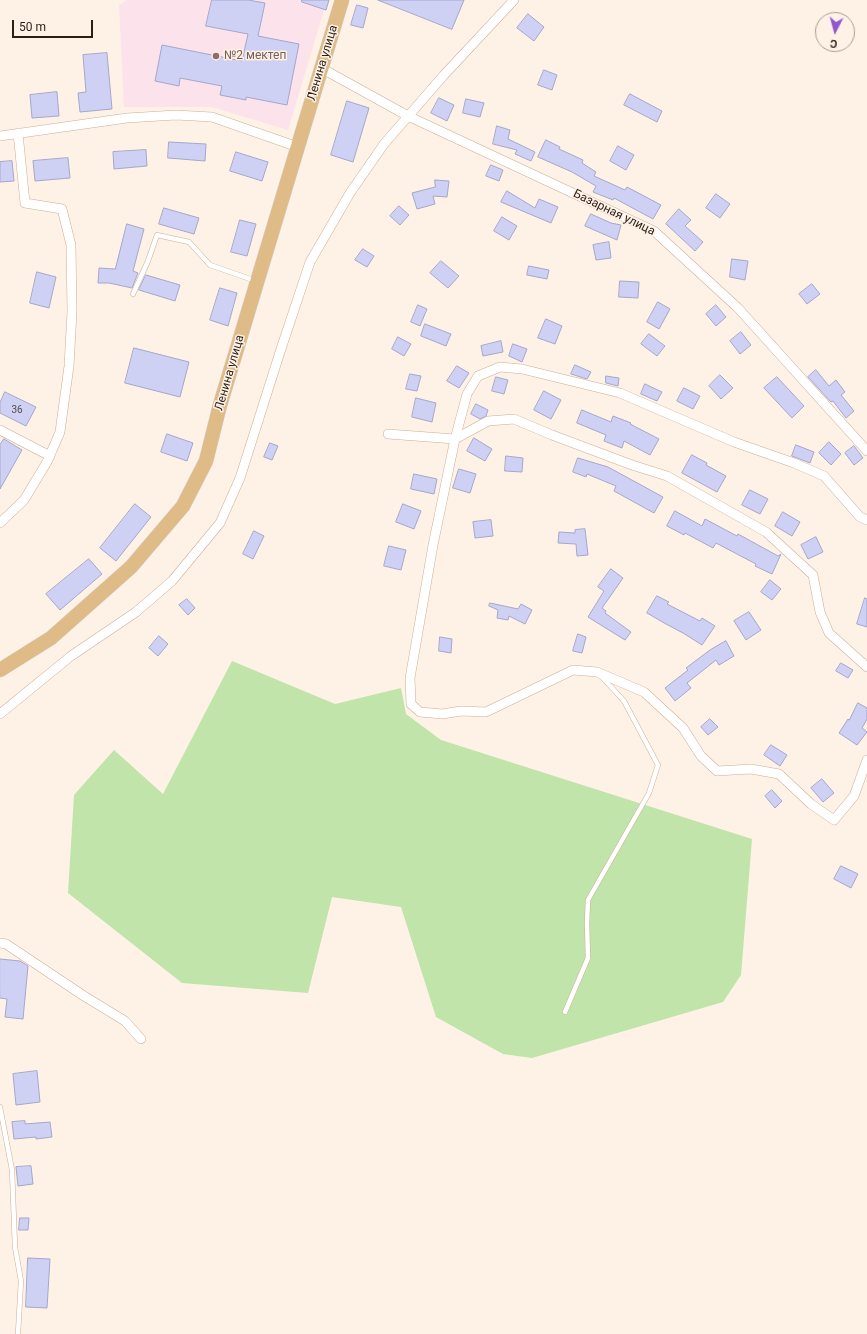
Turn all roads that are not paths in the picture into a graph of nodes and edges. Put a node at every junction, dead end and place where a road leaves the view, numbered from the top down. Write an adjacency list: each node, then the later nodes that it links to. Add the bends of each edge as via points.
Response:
1 (342, 0): 3 (main road, Ленина улица)
2 (514, 0): 4 (street)
3 (322, 68): 4 (street, Базарная улица); 7 (main road, Ленина улица)
4 (408, 116): 13 (street, Базарная улица, via 654,231 738,308); 20 (street, via 384,144 350,193 310,262 240,478 220,523 172,581 136,612 72,656)
5 (18, 133): 6 (street); 7 (street, via 127,118 176,115 212,117); 14 (street, via 25,203 62,209 71,245 72,312 69,366 60,432)
6 (0, 136)
7 (298, 147): 8 (main road, Ленина улица)
8 (257, 282): 9 (lane, via 210,265 189,242 157,235); 18 (main road, Ленина улица, via 206,461 183,506 131,567 51,638)
9 (133, 294)
10 (0, 430): 14 (street)
11 (388, 434): 12 (street)
12 (455, 438): 15 (street, via 467,394 478,376 500,367 522,368 620,393 734,442 824,476 860,517); 17 (street, via 488,421 514,419 624,463 667,476 766,532 813,575 820,612 829,633); 19 (street, via 410,678 411,704 420,712 486,712 573,670)
13 (867, 450)
14 (50, 456): 16 (street, via 24,500)
15 (867, 520)
16 (0, 523)
17 (867, 667)
18 (0, 670)
19 (597, 672): 21 (street, via 644,692 683,728 701,756 717,771 751,769 779,774 811,804 834,820 854,796); 23 (lane, via 624,701 658,765 649,793 588,900 588,958)
20 (0, 714)
21 (867, 760)
22 (0, 943): 24 (street, via 6,944 125,1022)
23 (565, 1012)
24 (141, 1039)
25 (0, 1107): 26 (lane, via 12,1170 15,1247 21,1281)
26 (18, 1334)

